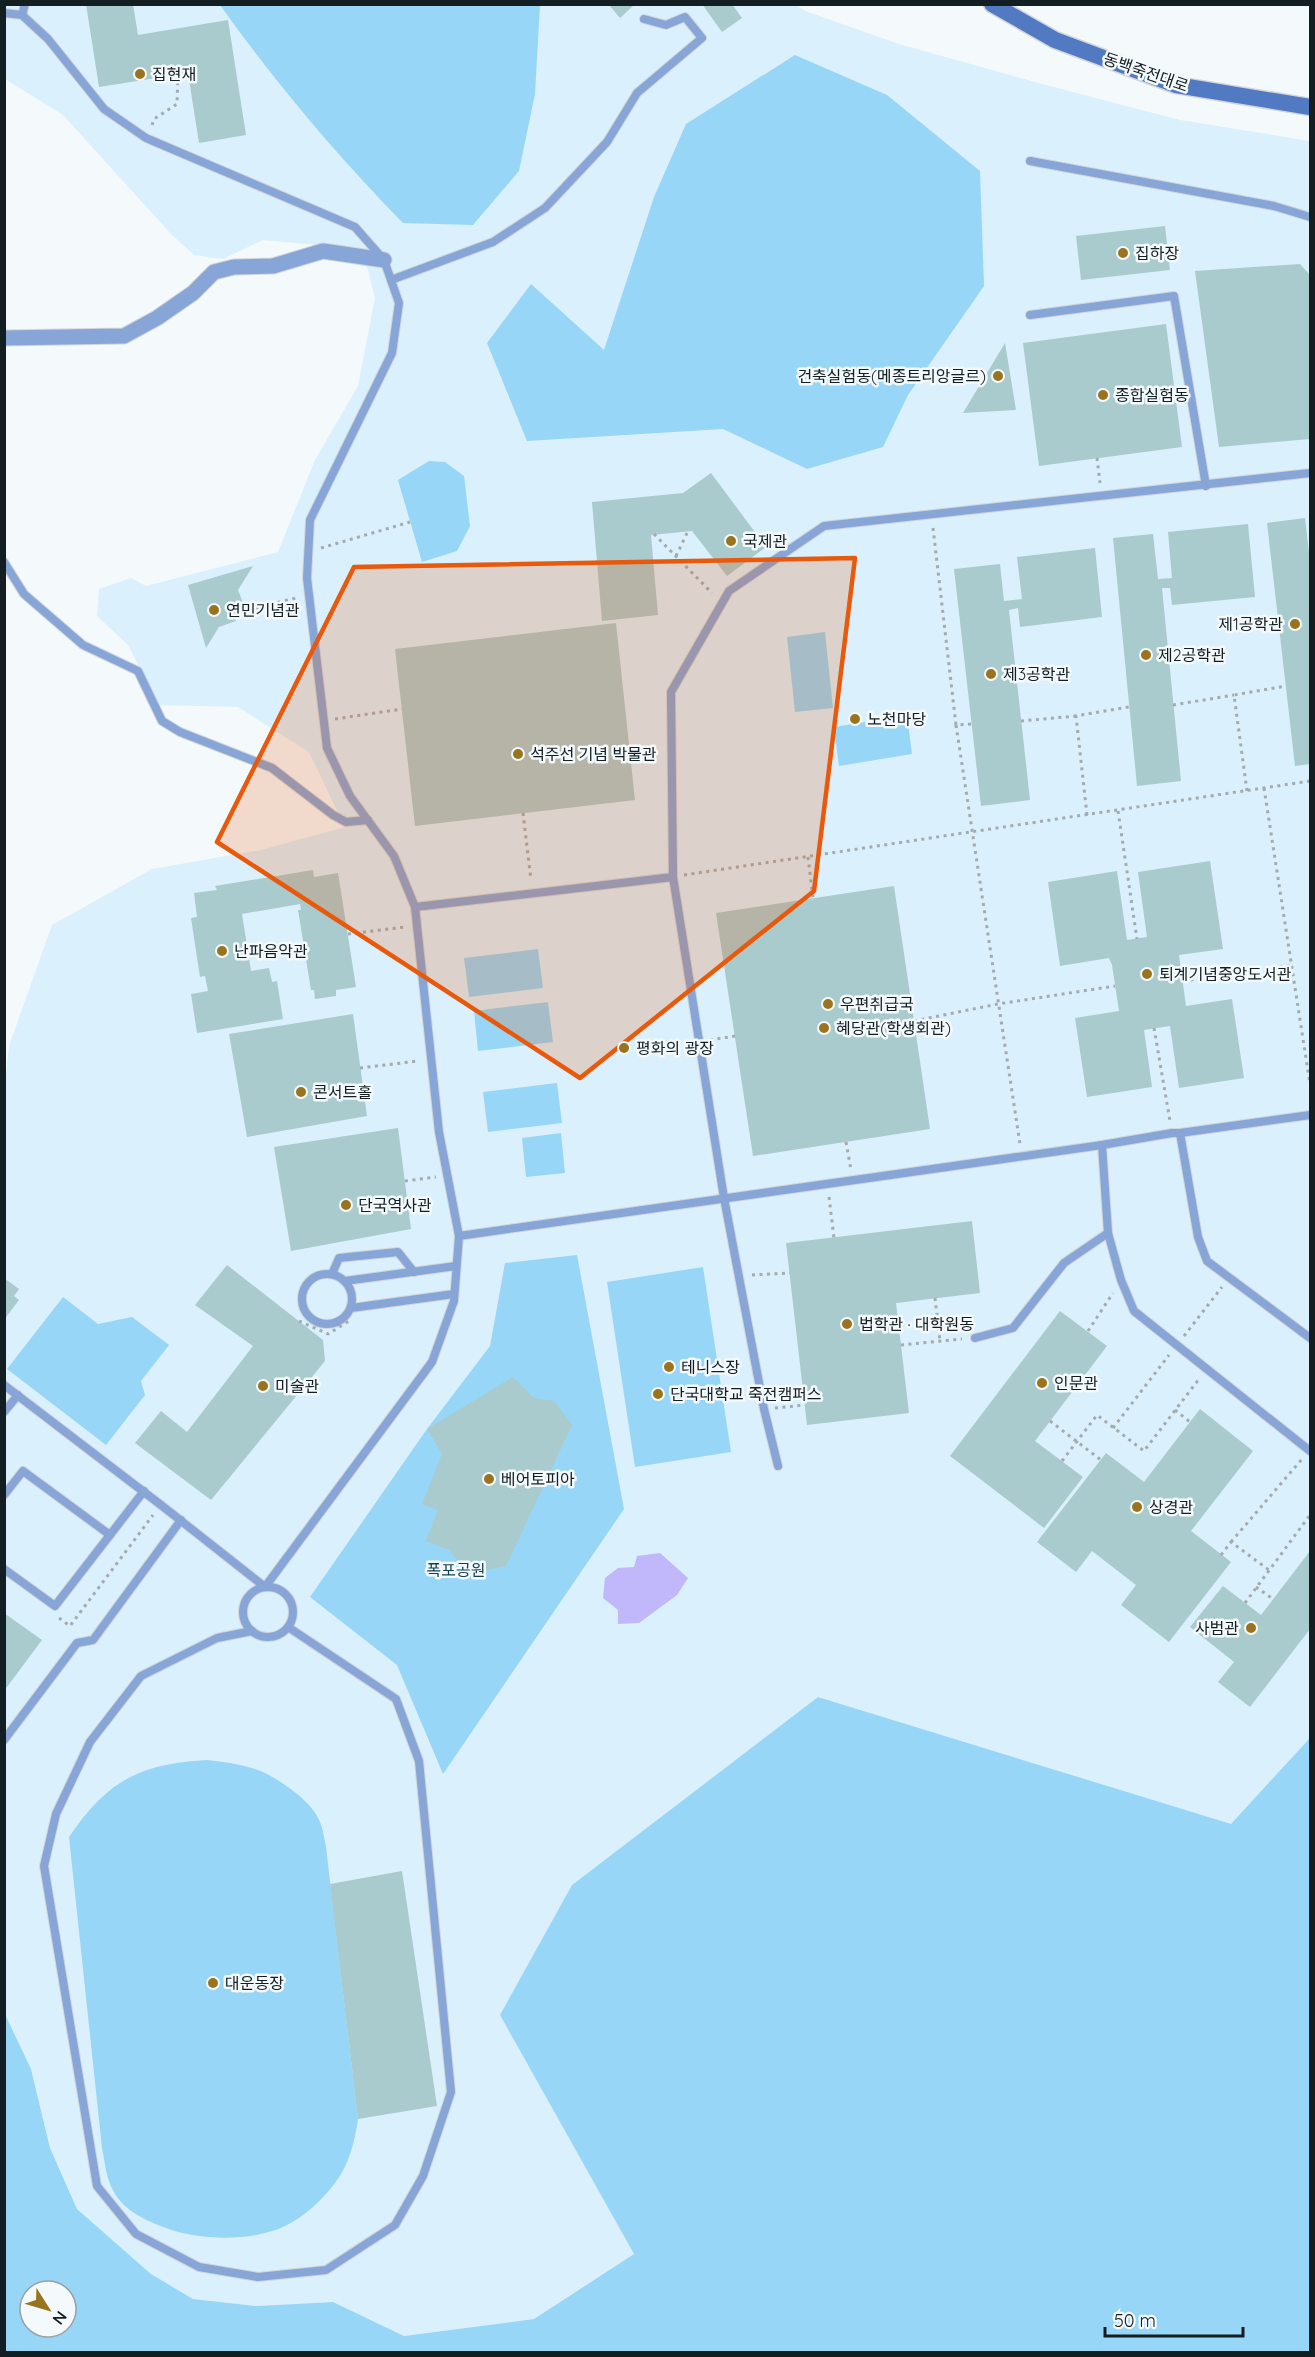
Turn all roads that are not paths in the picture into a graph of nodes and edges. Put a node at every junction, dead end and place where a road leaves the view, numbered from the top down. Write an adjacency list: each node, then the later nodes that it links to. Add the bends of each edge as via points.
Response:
1 (25, 4): 4 (lane)
2 (992, 4): 6 (main road, 동백죽전대로, via 1056,40 1176,85)
3 (4, 13): 4 (lane)
4 (22, 15): 9 (lane, via 48,39 104,109 146,138 355,227)
5 (644, 19): 10 (lane, via 666,25 685,17 702,38 637,93 607,142 545,208 493,242)
6 (1311, 107)
7 (1030, 161): 8 (lane, via 1274,206)
8 (1311, 217)
9 (384, 260): 10 (lane); 12 (street, via 323,251 273,266 234,267 214,272 158,318 124,336)
10 (391, 280): 16 (lane, via 399,303 392,353 310,520 308,552 307,578 327,748 350,796)
11 (1030, 315): 14 (lane, via 1174,296)
12 (4, 338)
13 (1311, 473): 14 (lane)
14 (1206, 486): 17 (lane, via 824,526 729,591 671,692)
15 (4, 562): 16 (lane, via 24,594 83,645 138,671 162,721 180,732 272,768 346,822)
16 (368, 820): 18 (lane, via 394,856)
17 (673, 877): 18 (lane); 22 (lane)
18 (415, 907): 24 (lane, via 439,1132)
19 (1311, 1115): 20 (lane)
20 (1176, 1133): 21 (lane); 32 (lane, via 1198,1237 1207,1261)
21 (1102, 1145): 22 (lane); 23 (lane)
22 (724, 1198): 24 (lane); 37 (lane)
23 (1108, 1233): 31 (lane, via 1064,1263 1013,1328); 36 (lane, via 1134,1311)
24 (459, 1236): 25 (lane)
25 (456, 1266): 26 (lane); 29 (lane)
26 (414, 1272): 27 (lane, via 398,1252 339,1258); 28 (lane)
27 (332, 1274): 28 (lane); 30 (lane, via 310,1281 302,1295 305,1311 324,1324 340,1321)
28 (345, 1281): 30 (lane, via 352,1294)
29 (454, 1294): 30 (lane); 43 (lane, via 432,1362)
30 (351, 1308)
31 (975, 1338)
32 (1311, 1338)
33 (4, 1385): 34 (lane)
34 (18, 1395): 35 (lane); 38 (lane)
35 (4, 1412)
36 (1310, 1450)
37 (778, 1466)
38 (144, 1491): 40 (lane); 41 (lane)
39 (4, 1495): 41 (lane, via 23,1471)
40 (181, 1520): 43 (lane); 46 (lane, via 93,1640 77,1643)
41 (110, 1535): 42 (lane, via 55,1606)
42 (4, 1569)
43 (265, 1587): 44 (lane, via 287,1596 292,1611); 45 (lane, via 250,1594 243,1609 246,1625)
44 (288, 1627): 45 (lane, via 275,1636); 45 (lane, via 396,1700 419,1761 451,2092 423,2176 395,2225 326,2270 258,2277 199,2267 136,2234 97,2186 44,1866 56,1814 90,1742 141,1676 218,1638)
45 (252, 1631)
46 (4, 1740)

